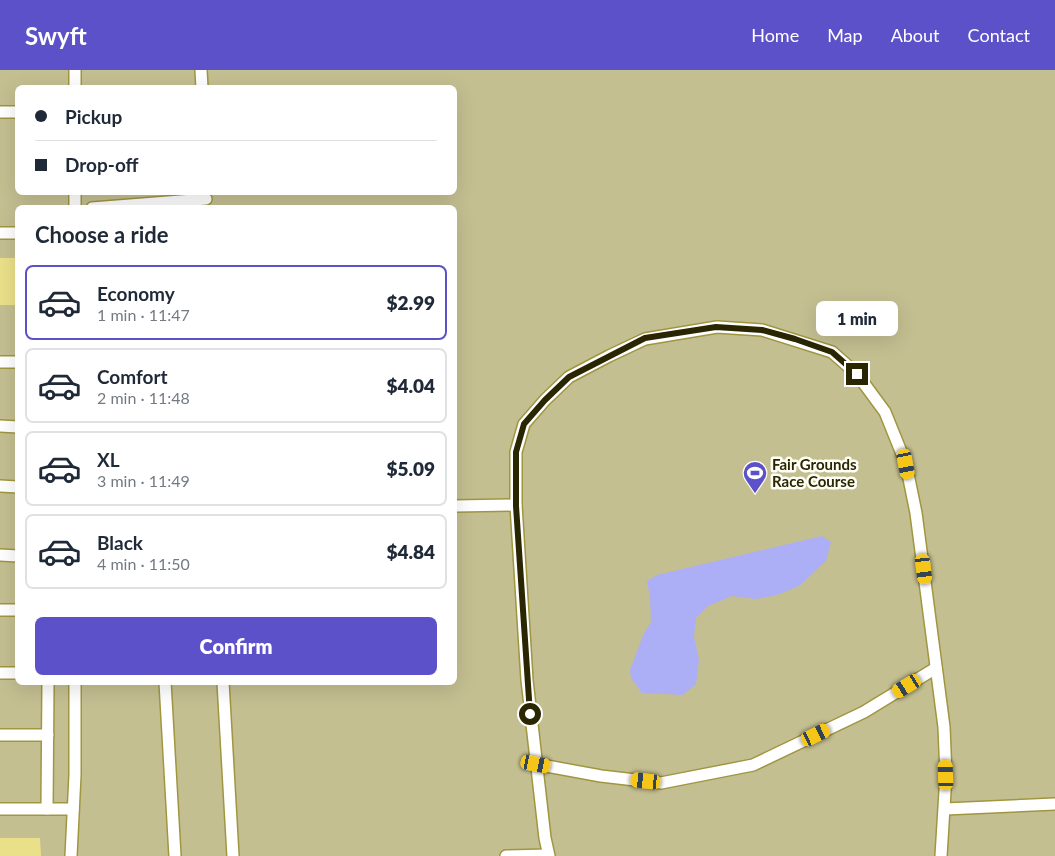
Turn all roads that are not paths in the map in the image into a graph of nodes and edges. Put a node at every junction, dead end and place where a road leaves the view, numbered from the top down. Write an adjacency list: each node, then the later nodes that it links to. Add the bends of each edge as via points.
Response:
1 (75, 70): 3 (lane)
2 (201, 70): 4 (lane)
3 (75, 85)
4 (202, 85)
5 (0, 112): 6 (lane)
6 (15, 112)
7 (206, 200): 8 (lane)
8 (135, 205)
9 (0, 233): 10 (lane)
10 (15, 233)
11 (0, 362): 12 (lane)
12 (15, 362)
13 (0, 426): 14 (lane)
14 (15, 427)
15 (0, 486): 16 (lane)
16 (15, 487)
17 (457, 506): 18 (lane)
18 (516, 506): 23 (lane, via 516,452 524,424 569,377 645,338 716,327 762,330 832,352 857,374 885,412 906,464 916,514); 32 (lane)
19 (0, 555): 20 (lane)
20 (15, 556)
21 (0, 610): 22 (lane)
22 (15, 610)
23 (936, 668): 32 (lane, via 864,712 753,765 662,783); 37 (lane, via 944,727)
24 (0, 673): 25 (lane)
25 (15, 673)
26 (48, 685): 30 (lane)
27 (75, 685): 36 (lane)
28 (165, 685): 40 (lane)
29 (223, 685): 41 (lane)
30 (48, 735): 31 (lane); 35 (lane)
31 (0, 736)
32 (536, 764): 38 (lane)
33 (1055, 804): 37 (lane)
34 (0, 809): 35 (lane)
35 (48, 809): 36 (lane)
36 (73, 809): 39 (lane)
37 (945, 809): 43 (lane)
38 (549, 855): 42 (lane)
39 (72, 856)
40 (175, 856)
41 (233, 856)
42 (506, 856)
43 (942, 856)

